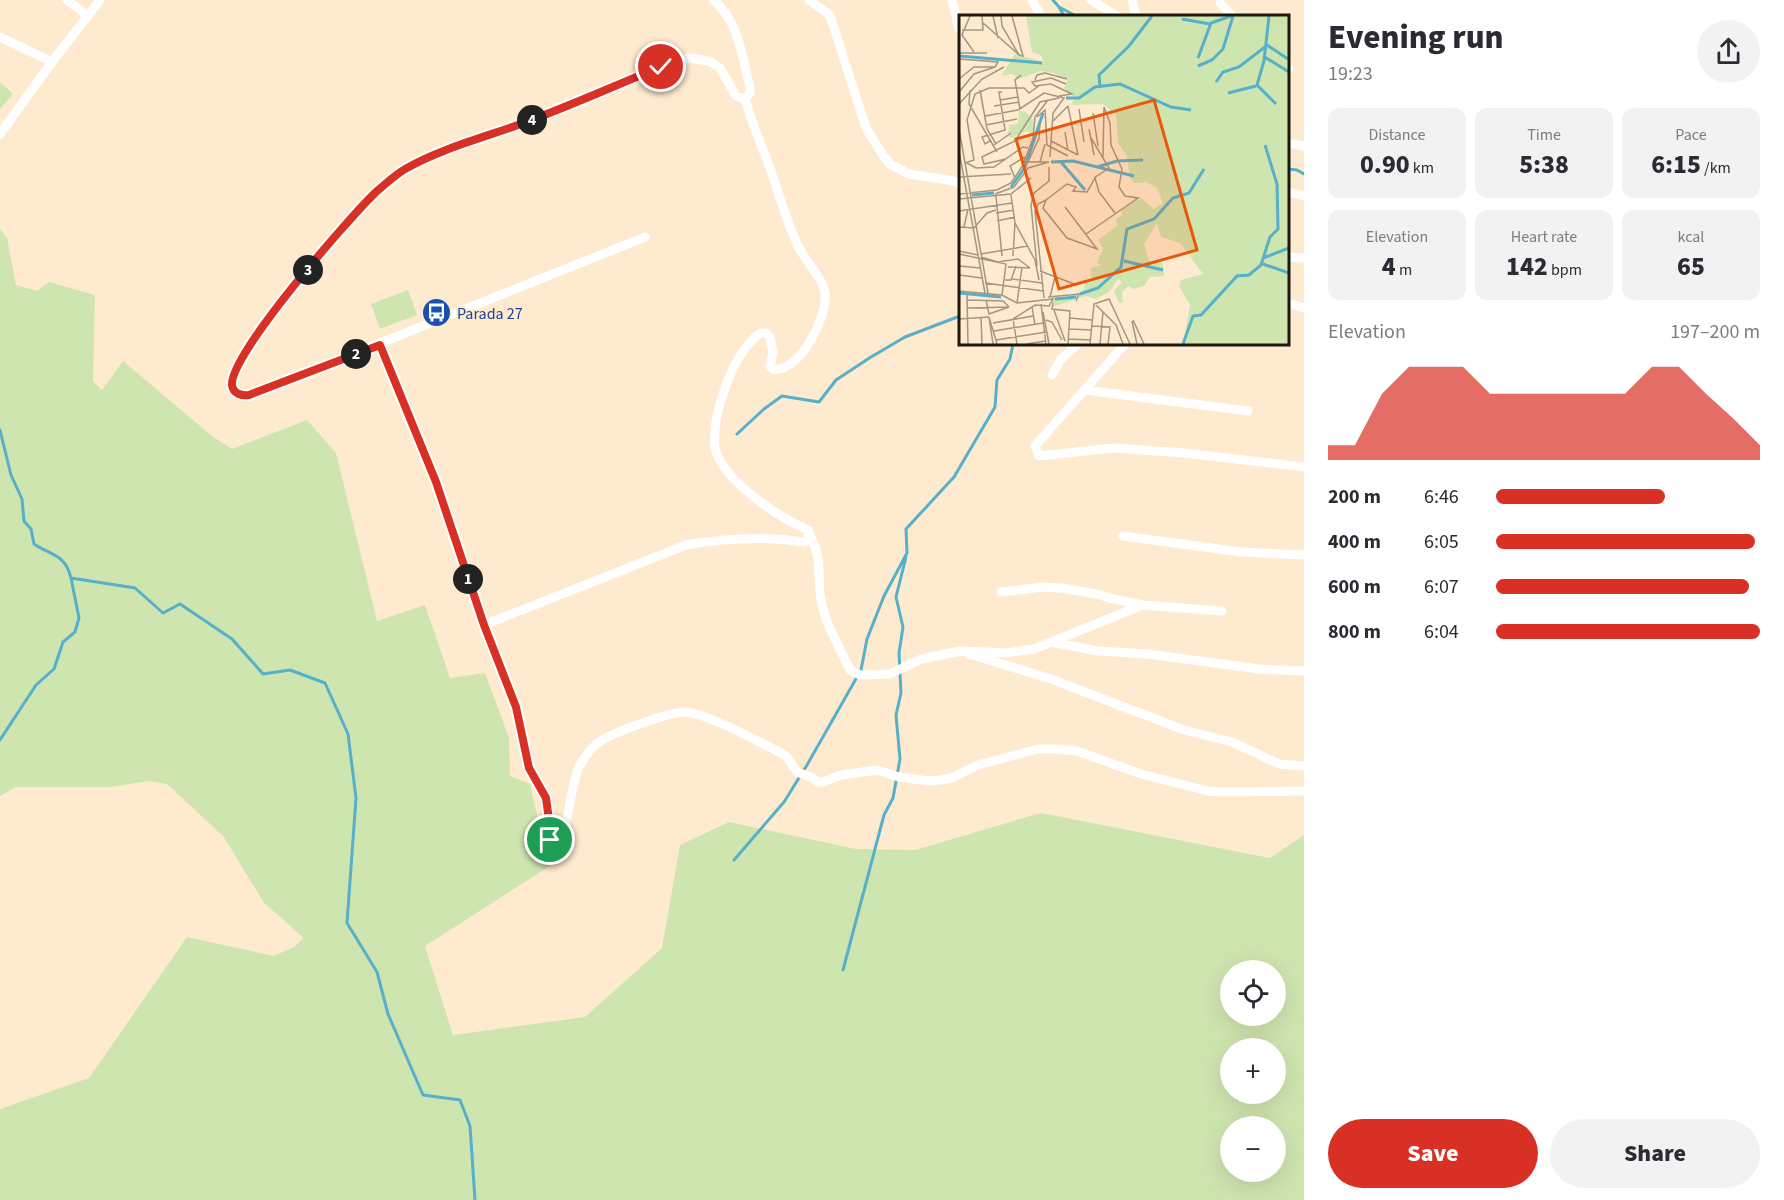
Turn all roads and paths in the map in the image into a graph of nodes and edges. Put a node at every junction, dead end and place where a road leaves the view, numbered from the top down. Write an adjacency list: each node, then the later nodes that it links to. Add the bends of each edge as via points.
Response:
1 (67, 0): 14 (street)
2 (100, 0): 14 (street)
3 (713, 0): 18 (street, via 725,12 736,35 750,88)
4 (809, 0): 22 (street, via 830,15 866,128 884,157 909,174)
5 (952, 0): 15 (street)
6 (1032, 0): 11 (street)
7 (1091, 0): 10 (street)
8 (1131, 0): 12 (street)
9 (1219, 2): 13 (street)
10 (1104, 13)
11 (1040, 15)
12 (1136, 15)
13 (1231, 15)
14 (88, 16): 17 (street)
15 (959, 29)
16 (0, 37): 17 (street)
17 (52, 62): 19 (street)
18 (745, 99): 30 (street, via 736,96 720,68 699,58 689,58 408,167 356,213 276,306 252,341 232,385 238,394 249,395); 37 (street, via 782,209 801,252 824,289 825,305 812,340 785,368 770,366 773,353 766,333 753,338 727,382 714,430 715,447 738,482 774,512 809,531)
19 (0, 134)
20 (1289, 142): 21 (street)
21 (1304, 146)
22 (959, 184)
23 (1289, 192): 24 (street)
24 (1304, 196)
25 (645, 237): 30 (street)
26 (1289, 257): 27 (street)
27 (1304, 258)
28 (1289, 304): 29 (street)
29 (1304, 308)
30 (380, 345): 43 (street, via 436,482)
31 (1077, 345): 33 (street, via 1061,359)
32 (1124, 345): 34 (street)
33 (1052, 375)
34 (1085, 390): 35 (street); 36 (street, via 1035,446 1039,456 1113,448)
35 (1248, 411)
36 (1304, 467)
37 (810, 536): 43 (street, via 804,542 717,539 686,545); 45 (street, via 820,570 820,600 850,670 860,675 890,674 921,659)
38 (1123, 536): 39 (street, via 1241,552)
39 (1304, 555)
40 (1001, 592): 41 (street, via 1062,588)
41 (1143, 605): 42 (street); 44 (street)
42 (1222, 611)
43 (484, 625): 48 (street, via 516,707 529,768 546,798 553,847 562,839 580,766 594,746 615,734 684,712 779,752 796,772 818,782 877,770 907,778 941,780 978,765 1038,749 1057,749 1077,751 1141,774 1208,791)
44 (1049, 641): 45 (street, via 1034,649 1006,653); 46 (street, via 1098,651)
45 (961, 651): 47 (street, via 1052,679 1184,730 1232,742 1279,764)
46 (1304, 671)
47 (1304, 766)
48 (1304, 790)

